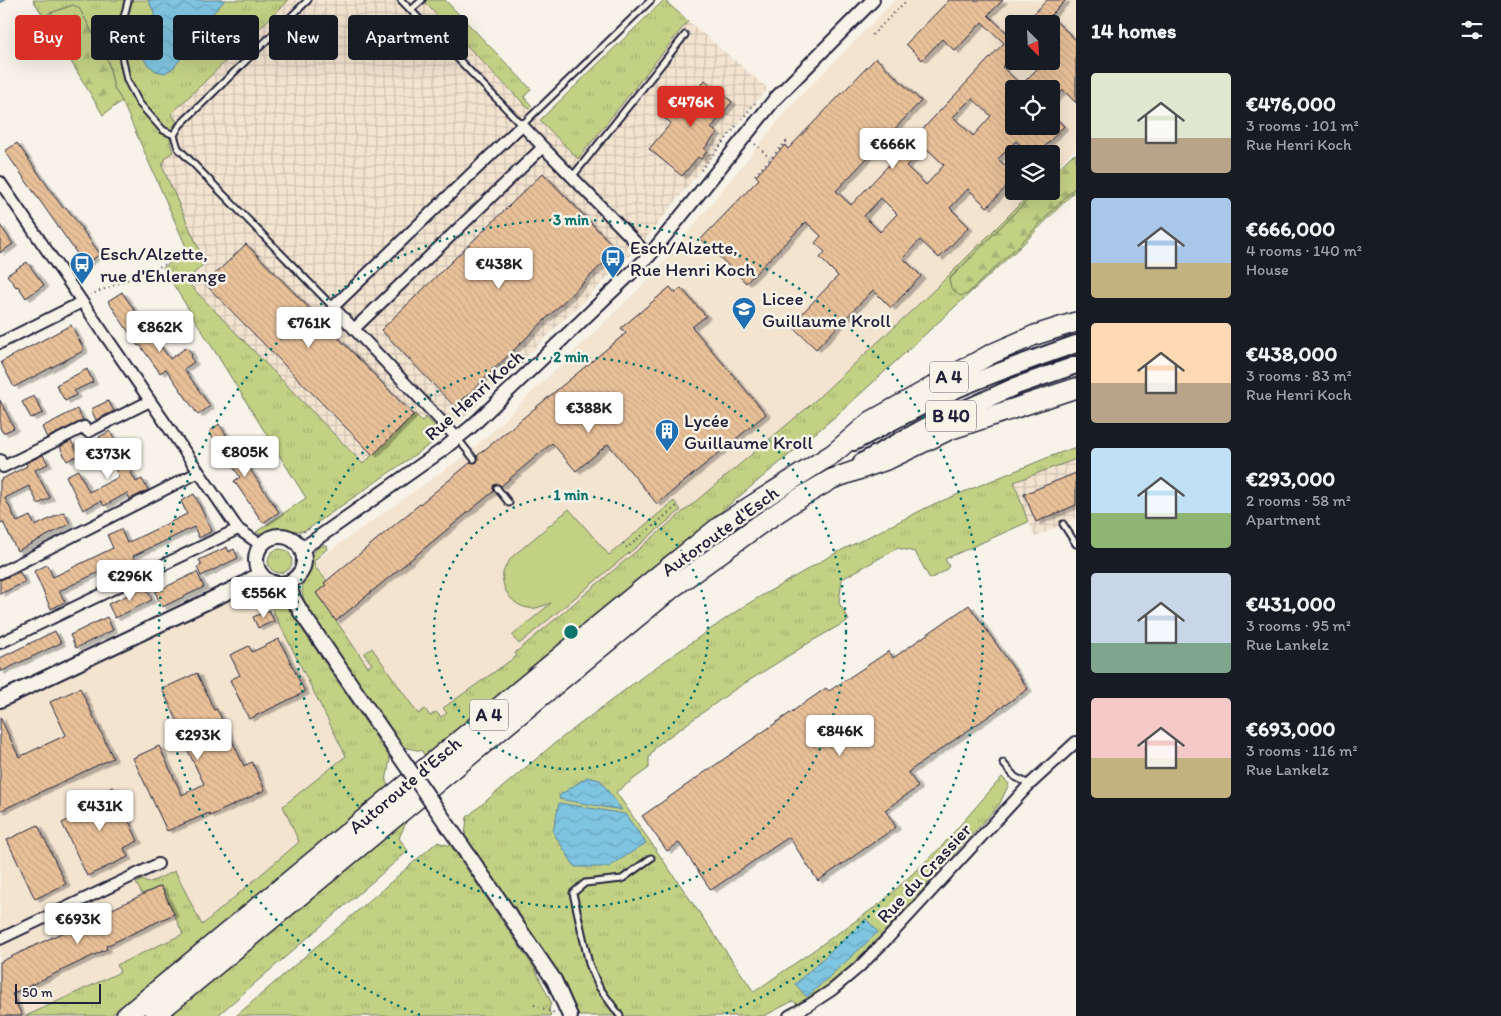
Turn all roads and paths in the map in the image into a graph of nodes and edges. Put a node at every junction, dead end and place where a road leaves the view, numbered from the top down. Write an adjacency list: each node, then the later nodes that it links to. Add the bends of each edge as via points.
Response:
1 (308, 0): 13 (lane, via 180,125)
2 (401, 0): 8 (lane)
3 (422, 0): 8 (lane)
4 (651, 0): 12 (lane)
5 (873, 0): 22 (street, Rue Henri Koch, via 764,112)
6 (907, 0): 10 (path)
7 (128, 1): 13 (lane, via 122,29 122,56 127,80 139,103 163,130)
8 (411, 10): 12 (lane)
9 (685, 35): 20 (lane)
10 (872, 35)
11 (755, 103): 18 (path)
12 (522, 125): 16 (street); 25 (street)
13 (174, 135): 25 (lane, via 178,148)
14 (784, 141): 17 (path)
15 (755, 144): 17 (path)
16 (543, 147): 20 (street); 28 (street)
17 (770, 158): 19 (path)
18 (701, 170)
19 (755, 175)
20 (572, 177): 22 (street)
21 (0, 182): 24 (street)
22 (649, 256): 34 (street, Rue Henri Koch)
23 (178, 259): 24 (path, via 92,294)
24 (82, 302): 29 (street); 33 (street)
25 (336, 310): 27 (lane); 28 (street)
26 (1076, 322): 35 (highway, A 4, via 1035,335 954,374 871,421)
27 (327, 326)
28 (354, 329): 34 (street)
29 (0, 344)
30 (1076, 344): 35 (highway, B 40, via 958,389)
31 (1076, 365): 39 (highway, B 40, via 1016,386 927,426)
32 (1076, 388): 39 (highway, A 4, via 949,430 889,459)
33 (150, 401): 37 (street, via 88,432 84,427 3,467); 38 (street)
34 (458, 439): 36 (lane); 50 (street, Rue Henri Koch)
35 (834, 453): 64 (highway, Autoroute d'Esch / A 4, via 724,523 659,574)
36 (474, 459)
37 (0, 460)
38 (199, 472): 45 (street); 51 (street)
39 (832, 479): 65 (highway, Autoroute d'Esch / A 4, via 759,525 675,586)
40 (497, 488): 41 (lane)
41 (509, 503)
42 (678, 505): 47 (path, via 627,548)
43 (1063, 524): 48 (lane)
44 (311, 527): 46 (path)
45 (238, 528): 49 (street); 54 (street)
46 (290, 538): 49 (main road, via 274,537); 50 (main road)
47 (623, 543)
48 (1076, 544)
49 (261, 545): 52 (main road, via 256,560)
50 (302, 549): 53 (main road, via 304,565 301,573)
51 (0, 573)
52 (260, 574): 53 (main road, via 273,583); 55 (main road)
53 (288, 583): 66 (main road, bridge, via 300,612 554,980)
54 (0, 643)
55 (0, 700)
56 (1076, 742): 58 (street, Rue du Crassier)
57 (1003, 763): 58 (lane, via 1015,778)
58 (1029, 785): 68 (street, Rue du Crassier, via 858,968 832,990)
59 (651, 858): 67 (lane, via 622,879 585,883 573,893 589,964 599,987)
60 (158, 864): 61 (street)
61 (0, 939)
62 (534, 1005): 63 (path)
63 (556, 1013)
64 (126, 1016)
65 (154, 1016)
66 (570, 1016)
67 (620, 1016)
68 (790, 1016)

